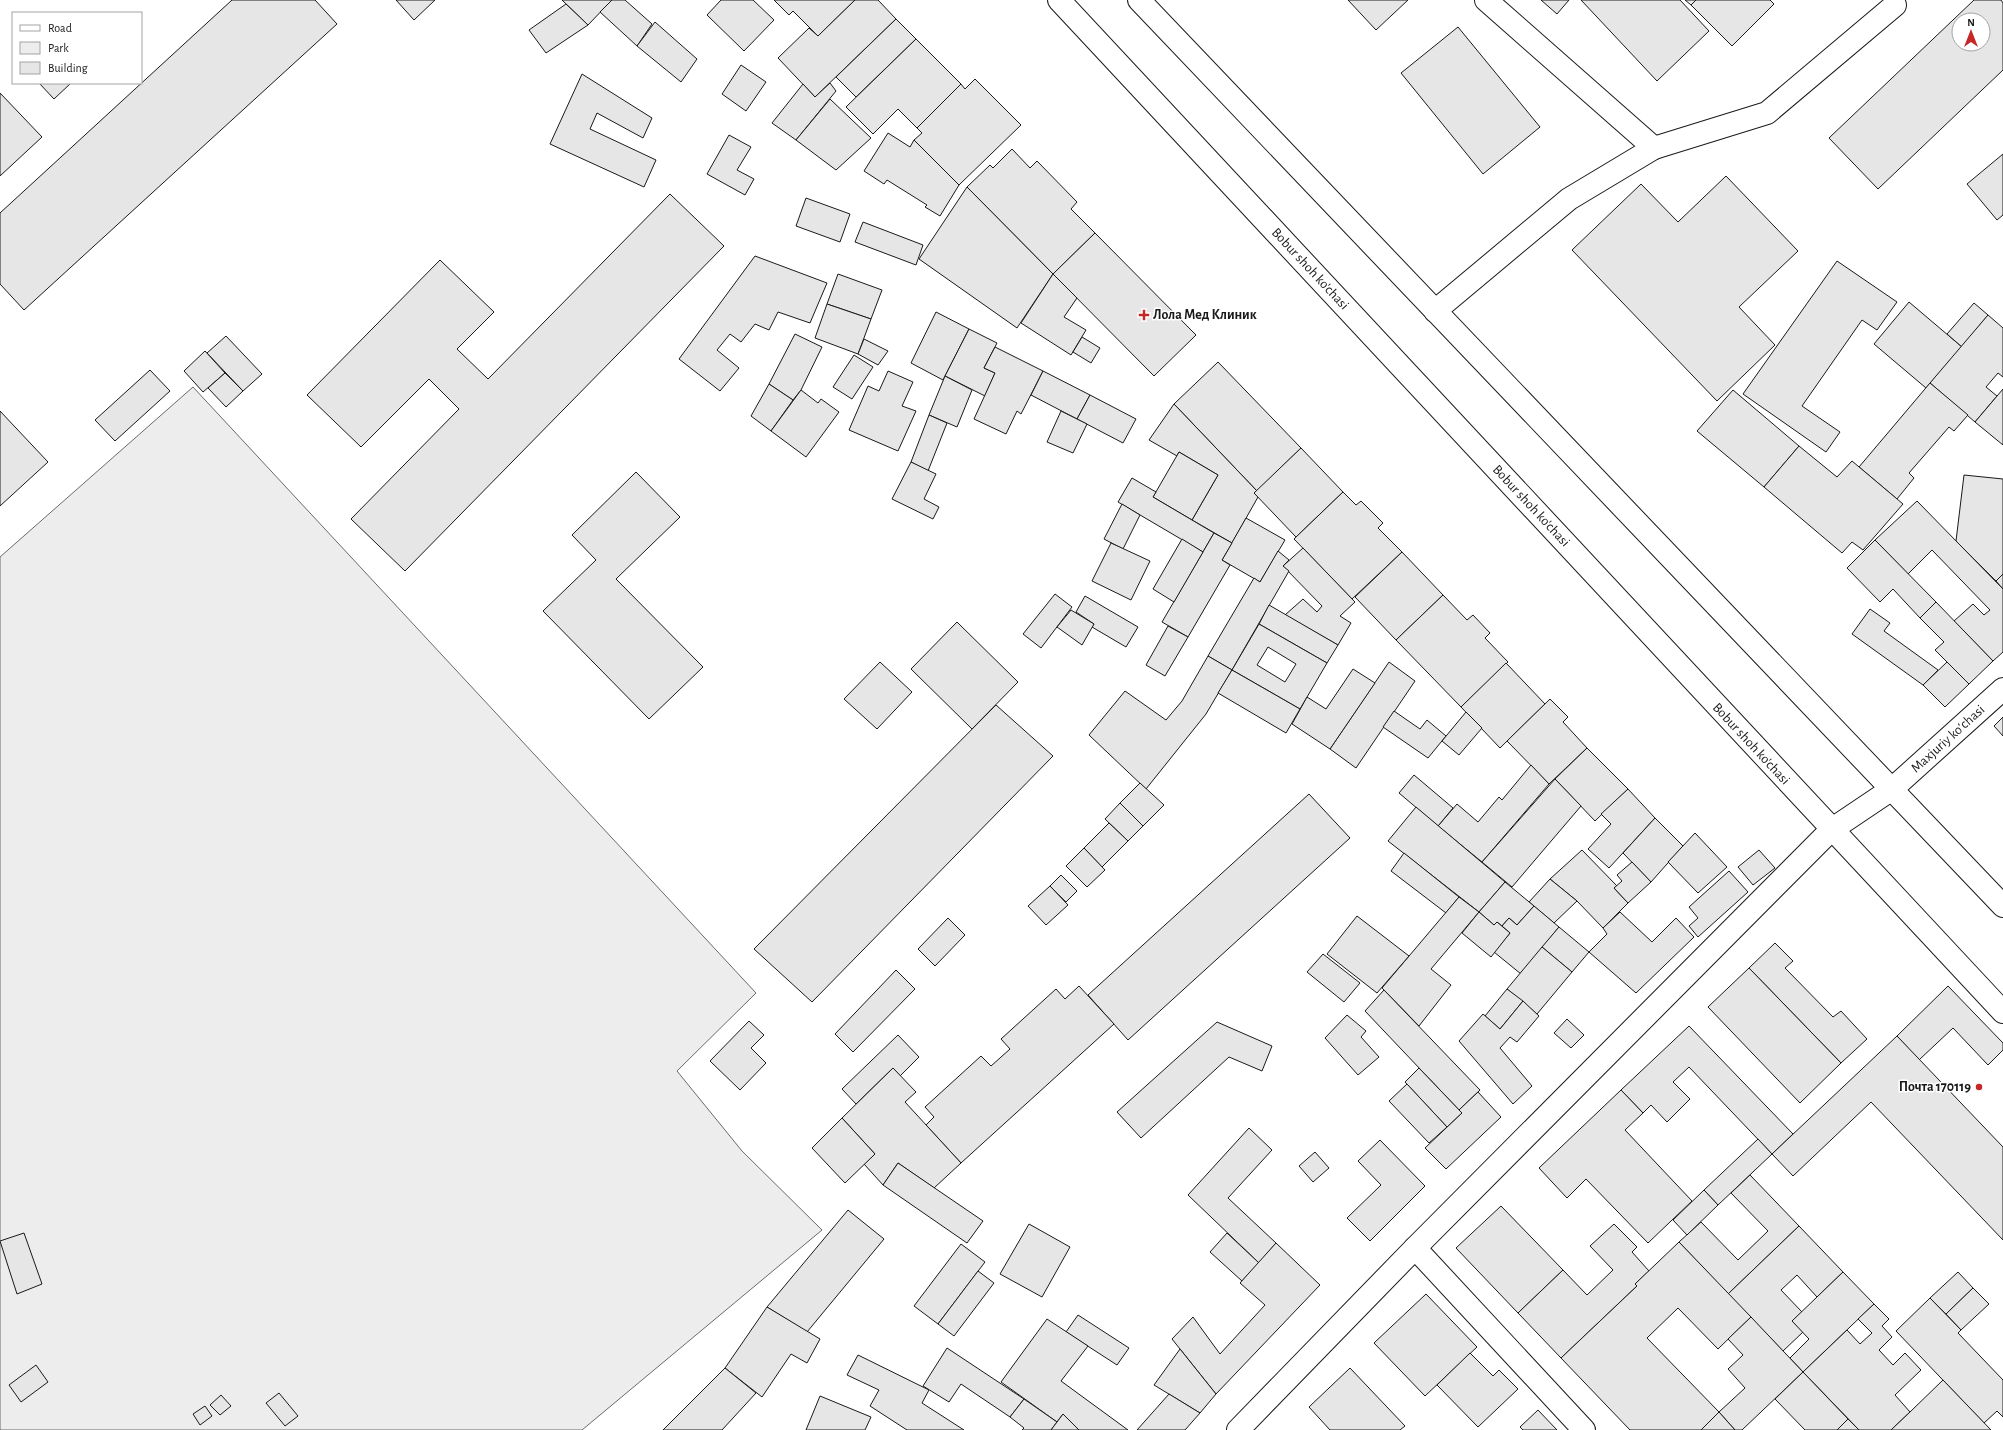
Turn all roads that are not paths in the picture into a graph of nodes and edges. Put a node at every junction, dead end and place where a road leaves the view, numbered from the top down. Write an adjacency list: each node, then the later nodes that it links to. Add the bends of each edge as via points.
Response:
1 (1059, 0): 9 (main road, Bobur shoh ko'chasi)
2 (1139, 0): 6 (main road)
3 (1486, 0): 5 (main road)
4 (1896, 2): 5 (main road, via 1766,113)
5 (1654, 148): 6 (main road, via 1568,199)
6 (1435, 310): 8 (main road)
7 (2003, 689): 8 (main road, Maxjuriy koʻchasi)
8 (1892, 789): 9 (main road, Maxjuriy koʻchasi); 10 (main road)
9 (1831, 830): 11 (main road, Bobur shoh ko'chasi); 12 (main road, Maxjuriy koʻchasi)
10 (2003, 906)
11 (2003, 1012)
12 (1415, 1248): 13 (main road, Maxjuriy koʻchasi); 14 (main road)
13 (1238, 1430)
14 (1584, 1430)

